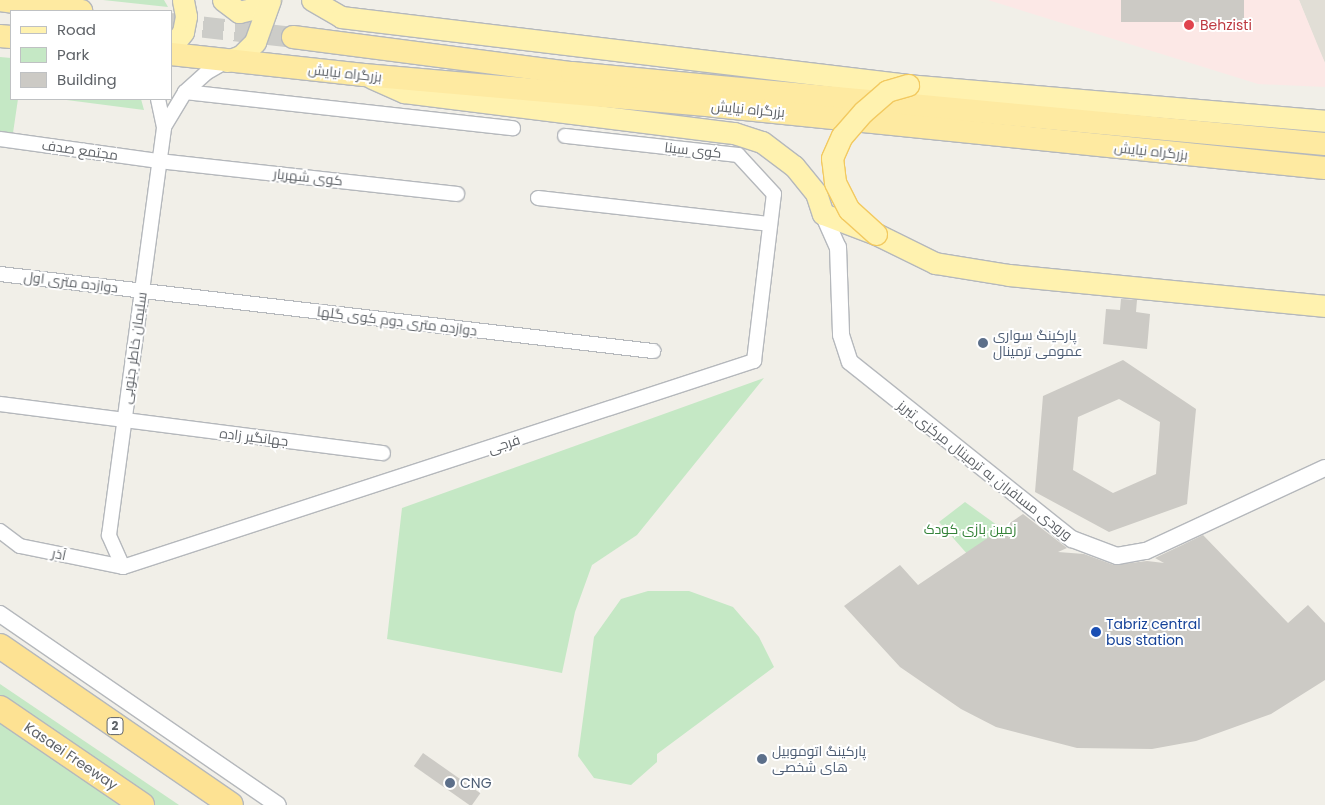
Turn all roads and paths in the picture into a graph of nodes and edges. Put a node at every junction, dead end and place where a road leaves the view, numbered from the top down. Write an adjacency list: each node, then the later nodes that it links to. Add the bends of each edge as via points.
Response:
1 (0, 0): 7 (highway)
2 (183, 0): 9 (main road, via 186,16 183,32)
3 (223, 0): 4 (main road, via 239,12 252,9)
4 (263, 0)
5 (270, 0): 11 (main road, via 255,42 241,56)
6 (312, 0): 13 (main road, via 342,17)
7 (74, 10)
8 (292, 37): 21 (highway, بزرگراه نیایش, via 582,74)
9 (172, 46)
10 (172, 54): 11 (highway, بزرگراه نیایش)
11 (227, 61): 12 (highway, بزرگراه نیایش); 14 (street, سلیمان خاطر جنوبی, via 206,73)
12 (364, 75): 23 (highway, بزرگراه نیایش, via 725,107); 26 (main road, via 404,92 734,133 762,142 794,166 816,193)
13 (908, 85): 16 (main road); 28 (main road, bridge, via 887,91 863,112 842,136 832,158 835,182 849,210)
14 (185, 92): 17 (street, سلیمان خاطر جنوبی); 18 (street)
15 (158, 100): 17 (street, سلیمان خاطر جنوبی)
16 (1325, 121)
17 (164, 127): 22 (street, سلیمان خاطر جنوبی)
18 (513, 128)
19 (565, 136): 27 (street, کوی سینا, via 738,155 774,194)
20 (0, 139): 22 (street, مجتمع صدف)
21 (1325, 144)
22 (159, 161): 24 (street, کوی شهریار); 30 (street, سلیمان خاطر جنوبی)
23 (1325, 168)
24 (457, 194)
25 (538, 198): 27 (street)
26 (823, 214): 28 (main road); 36 (street, ورودی مسافران به ترمینال مرکزی تبریز, via 838,247 841,335 850,362 1072,539 1118,556 1146,551)
27 (769, 224): 38 (street, فرجی, via 754,361)
28 (876, 234): 31 (main road, via 935,264 1009,275)
29 (0, 274): 30 (street, دوازده متری اول)
30 (142, 291): 32 (street, دوازده متری دوم کوی گلها); 34 (street, سلیمان خاطر جنوبی)
31 (1325, 306)
32 (653, 351)
33 (0, 404): 34 (street, جهانگیر زاده)
34 (125, 420): 35 (street, جهانگیر زاده); 38 (street, سلیمان خاطر جنوبی, via 110,535)
35 (383, 453)
36 (1325, 468)
37 (0, 531): 38 (street, آذر, via 20,546)
38 (123, 567)
39 (0, 614): 44 (street)
40 (0, 646): 43 (highway, 2)
41 (0, 708): 42 (highway, Kasaei Freeway)
42 (142, 805)
43 (231, 805)
44 (278, 805)

